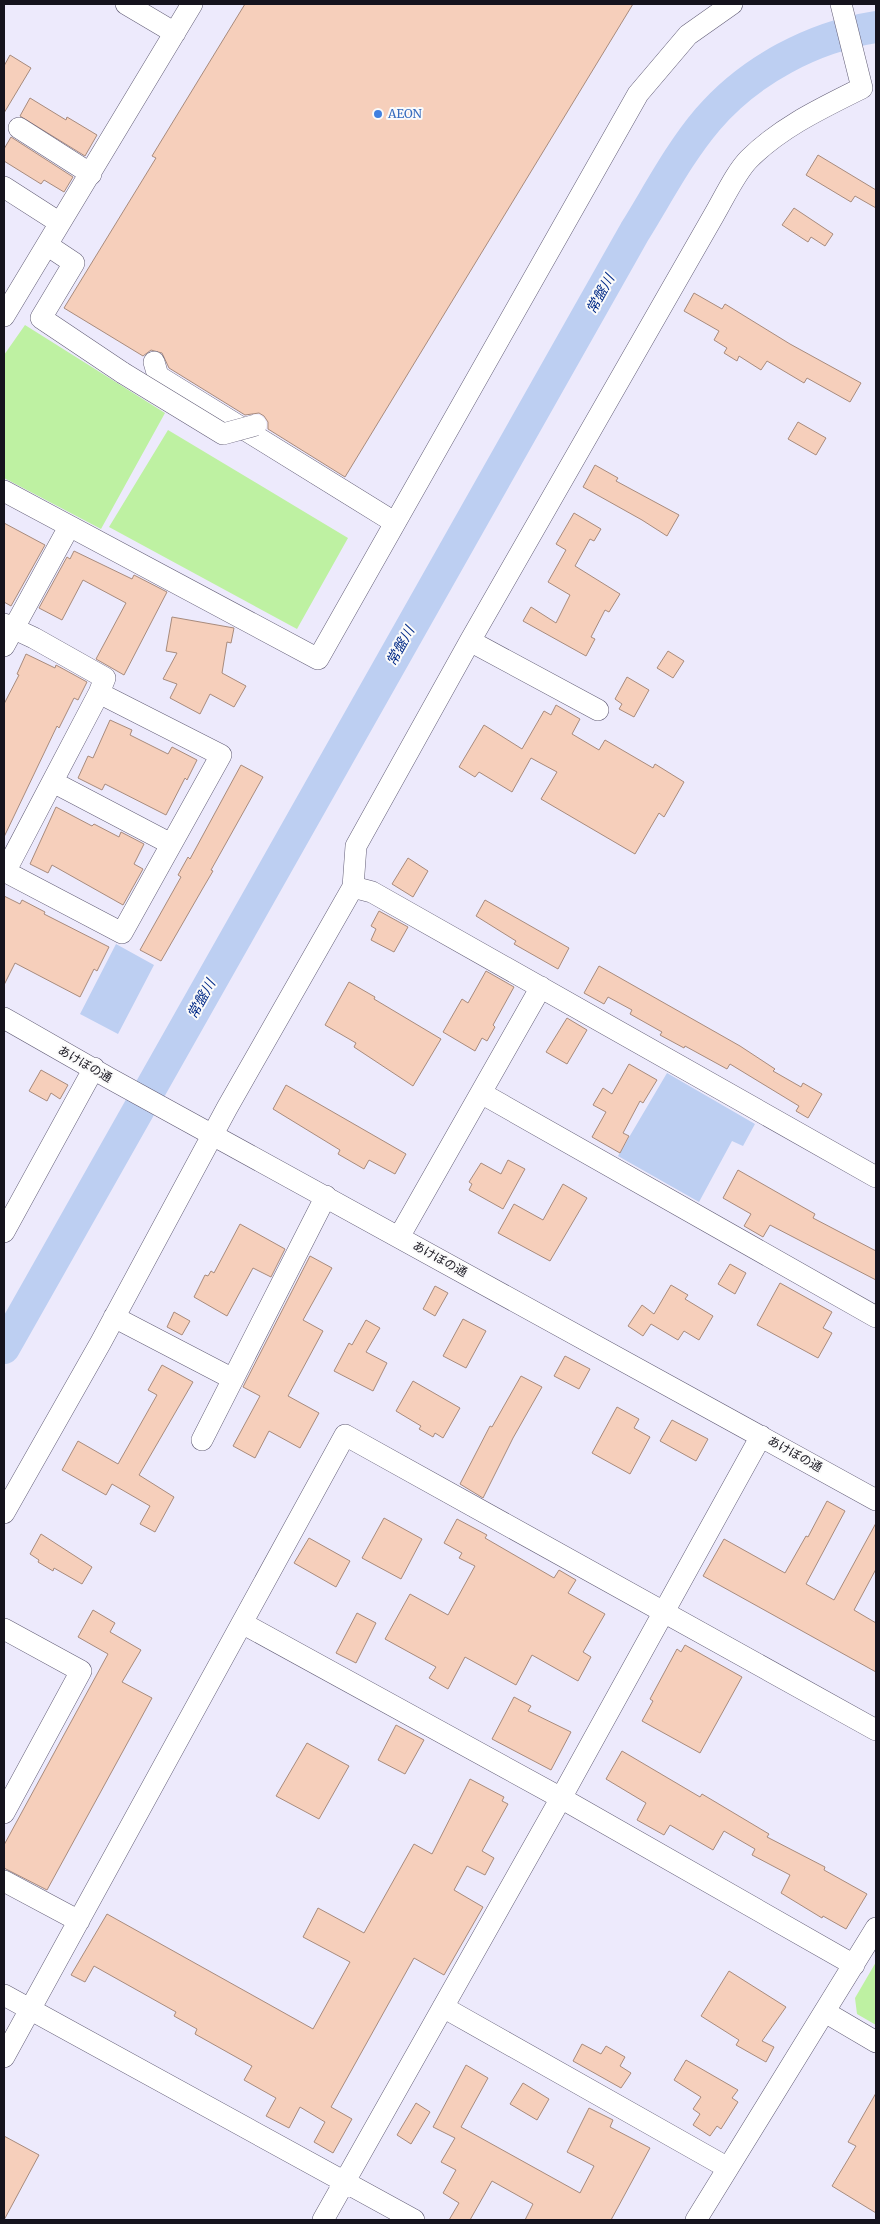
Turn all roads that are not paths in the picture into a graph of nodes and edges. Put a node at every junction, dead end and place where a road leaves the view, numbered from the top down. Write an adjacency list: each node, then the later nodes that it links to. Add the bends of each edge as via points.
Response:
1 (126, 4): 5 (street)
2 (192, 4): 5 (street)
3 (732, 4): 16 (street, via 688,35 638,94)
4 (840, 4): 6 (street)
5 (175, 33): 8 (street)
6 (866, 81): 19 (street, via 781,132 748,160)
7 (18, 128): 8 (street)
8 (90, 174): 10 (street)
9 (4, 187): 10 (street)
10 (60, 223): 11 (street)
11 (47, 245): 12 (street); 14 (street, bridge, via 74,263 41,318 122,373 223,434)
12 (4, 316)
13 (154, 362): 16 (street, via 158,376)
14 (256, 425)
15 (4, 491): 17 (street)
16 (394, 522): 17 (street, via 318,659)
17 (69, 527): 18 (street)
18 (7, 633): 20 (street, via 34,638 105,678)
19 (470, 641): 21 (street); 25 (street, via 356,846)
20 (99, 693): 22 (street); 23 (street, via 221,756)
21 (598, 710)
22 (53, 782): 23 (street); 24 (street)
23 (171, 844): 24 (street, via 122,933)
24 (5, 871)
25 (353, 887): 26 (street, via 372,892); 30 (street)
26 (541, 987): 29 (street); 31 (street)
27 (4, 1018): 28 (street, あけぼの通)
28 (102, 1073): 30 (street, あけぼの通); 33 (street)
29 (480, 1093): 34 (street); 36 (street)
30 (213, 1134): 32 (street, あけぼの通); 35 (street)
31 (876, 1177)
32 (326, 1196): 34 (street, あけぼの通); 37 (street)
33 (4, 1232)
34 (399, 1237): 38 (street, あけぼの通)
35 (114, 1317): 37 (street); 41 (street)
36 (876, 1317)
37 (233, 1379): 39 (street)
38 (761, 1436): 40 (street, あけぼの通); 42 (street)
39 (202, 1440)
40 (876, 1500)
41 (4, 1513)
42 (664, 1613): 43 (street, via 345,1435); 45 (street); 46 (street)
43 (242, 1623): 46 (street); 49 (street)
44 (4, 1629): 47 (street, via 81,1671)
45 (876, 1730)
46 (561, 1798): 51 (street); 53 (street)
47 (4, 1813)
48 (4, 1881): 49 (street)
49 (79, 1922): 54 (street)
50 (876, 1928): 51 (street)
51 (854, 1965): 55 (street)
52 (4, 1994): 54 (street)
53 (443, 2007): 58 (street); 59 (street)
54 (30, 2009): 57 (street); 59 (street)
55 (825, 2012): 56 (street); 58 (street)
56 (876, 2042)
57 (4, 2057)
58 (728, 2168): 62 (street)
59 (344, 2181): 60 (street); 61 (street)
60 (323, 2220)
61 (414, 2220)
62 (696, 2220)

